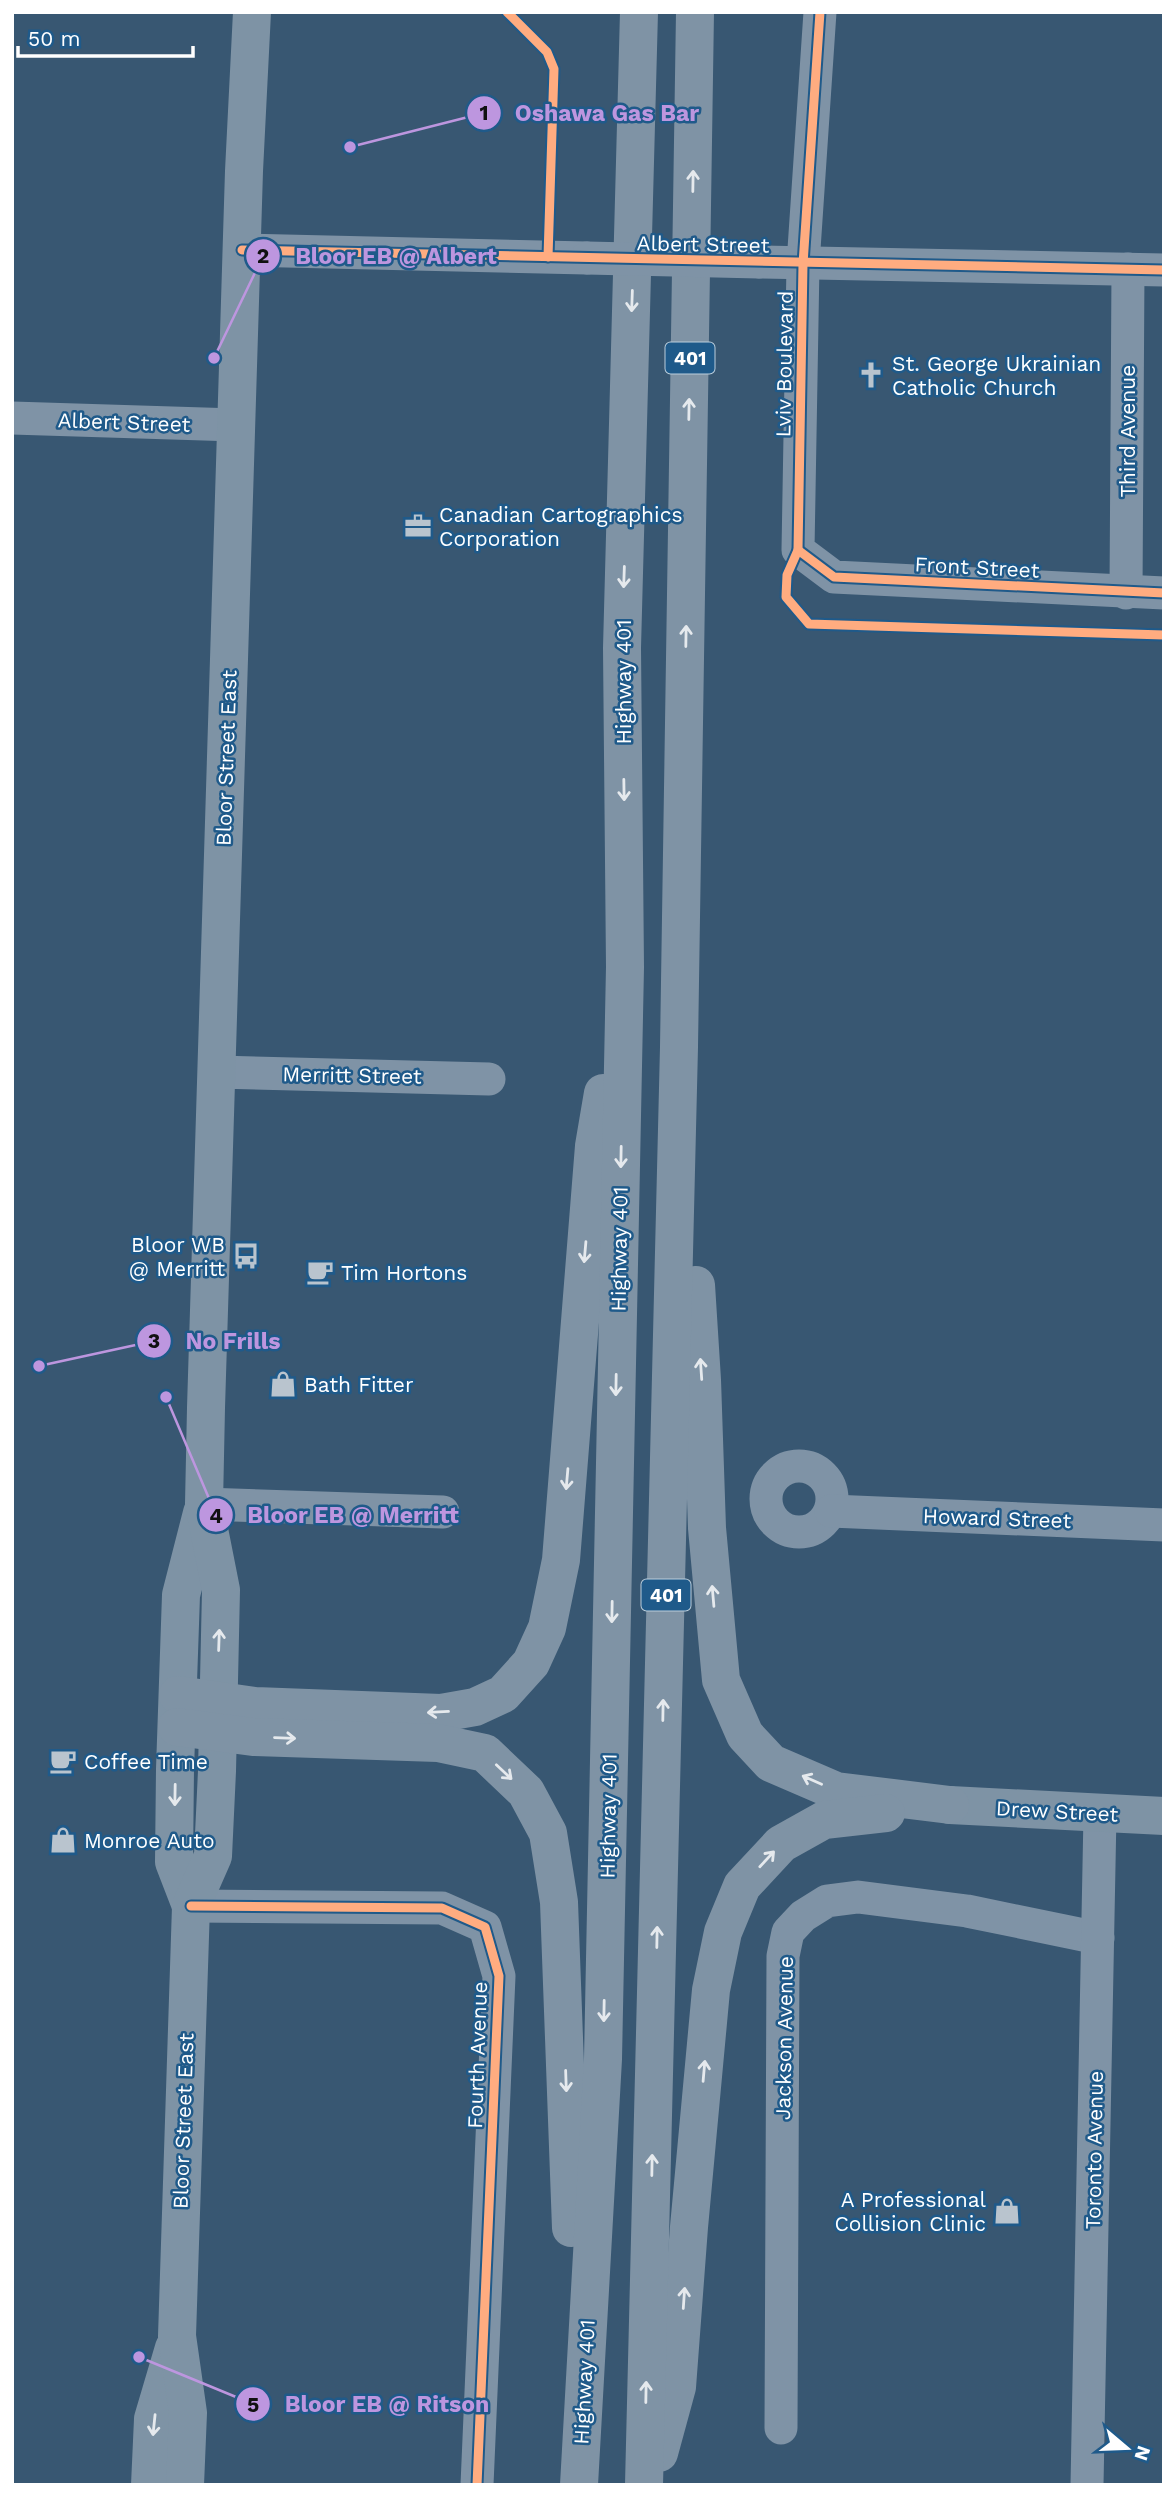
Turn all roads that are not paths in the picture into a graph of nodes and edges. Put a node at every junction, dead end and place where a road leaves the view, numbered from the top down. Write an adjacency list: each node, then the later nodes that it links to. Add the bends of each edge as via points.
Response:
1 (252, 12): 5 (main road, Bloor Street East)
2 (639, 12): 14 (highway, Highway 401 / 401, one-way to 14, via 622,648)
3 (695, 12): 15 (highway, 401, one-way to 3)
4 (820, 12): 6 (street, Lviv Boulevard)
5 (242, 250): 6 (street, Albert Street, bridge); 10 (main road, Bloor Street East)
6 (803, 264): 7 (street, Albert Street); 11 (street, Lviv Boulevard)
7 (1128, 269): 8 (street, Albert Street); 12 (street, Third Avenue)
8 (1164, 270)
9 (12, 418): 10 (street, Albert Street)
10 (236, 425): 16 (main road, Bloor Street East)
11 (798, 550): 12 (street, Front Street, via 834,577)
12 (1126, 593): 13 (street, Front Street)
13 (1164, 593)
14 (625, 967): 23 (highway, one-way to 23, via 594,1146 561,1560 547,1628 531,1664 503,1694 475,1707 441,1713 255,1706); 31 (highway, Highway 401 / 401, one-way to 31, via 603,2059)
15 (679, 1047): 24 (highway, one-way to 15, via 836,1791 771,1763 745,1735 721,1680 707,1528 702,1380); 35 (highway, 401, one-way to 15)
16 (216, 1072): 17 (street, Merritt Street); 18 (main road, Bloor Street East)
17 (489, 1079)
18 (204, 1504): 20 (street); 22 (main road, Bloor Street East, via 181,1595); 23 (main road, Bloor Street East, one-way to 18, via 221,1590)
19 (831, 1511): 21 (street, Howard Street)
20 (443, 1512)
21 (1164, 1525)
22 (177, 1711): 23 (highway); 27 (main road, Bloor Street East, one-way to 27, via 174,1862)
23 (218, 1717): 27 (main road, Bloor Street East, via 212,1856); 31 (highway, one-way to 31, via 253,1737 438,1743 485,1753 526,1792 548,1833 559,1902)
24 (950, 1805): 25 (main road, Drew Street); 36 (highway, one-way to 24, via 677,2387 711,1990 723,1932 742,1886 781,1844 824,1820)
25 (1100, 1814): 26 (main road, Drew Street); 28 (street, Toronto Avenue)
26 (1164, 1816)
27 (191, 1906): 29 (main road, Bloor Street East); 34 (street, Fourth Avenue, via 442,1908 485,1927 499,1976)
28 (1098, 1938): 30 (street, Jackson Avenue, via 967,1911 858,1897 827,1901 788,1932 783,1956); 37 (street, Toronto Avenue)
29 (177, 2336): 32 (main road, Bloor Street East, one-way to 32, via 153,2419); 33 (main road, Bloor Street East, via 188,2413)
30 (781, 2428)
31 (579, 2474)
32 (150, 2485)
33 (185, 2485)
34 (477, 2485)
35 (644, 2485)
36 (650, 2485)
37 (1087, 2485)

